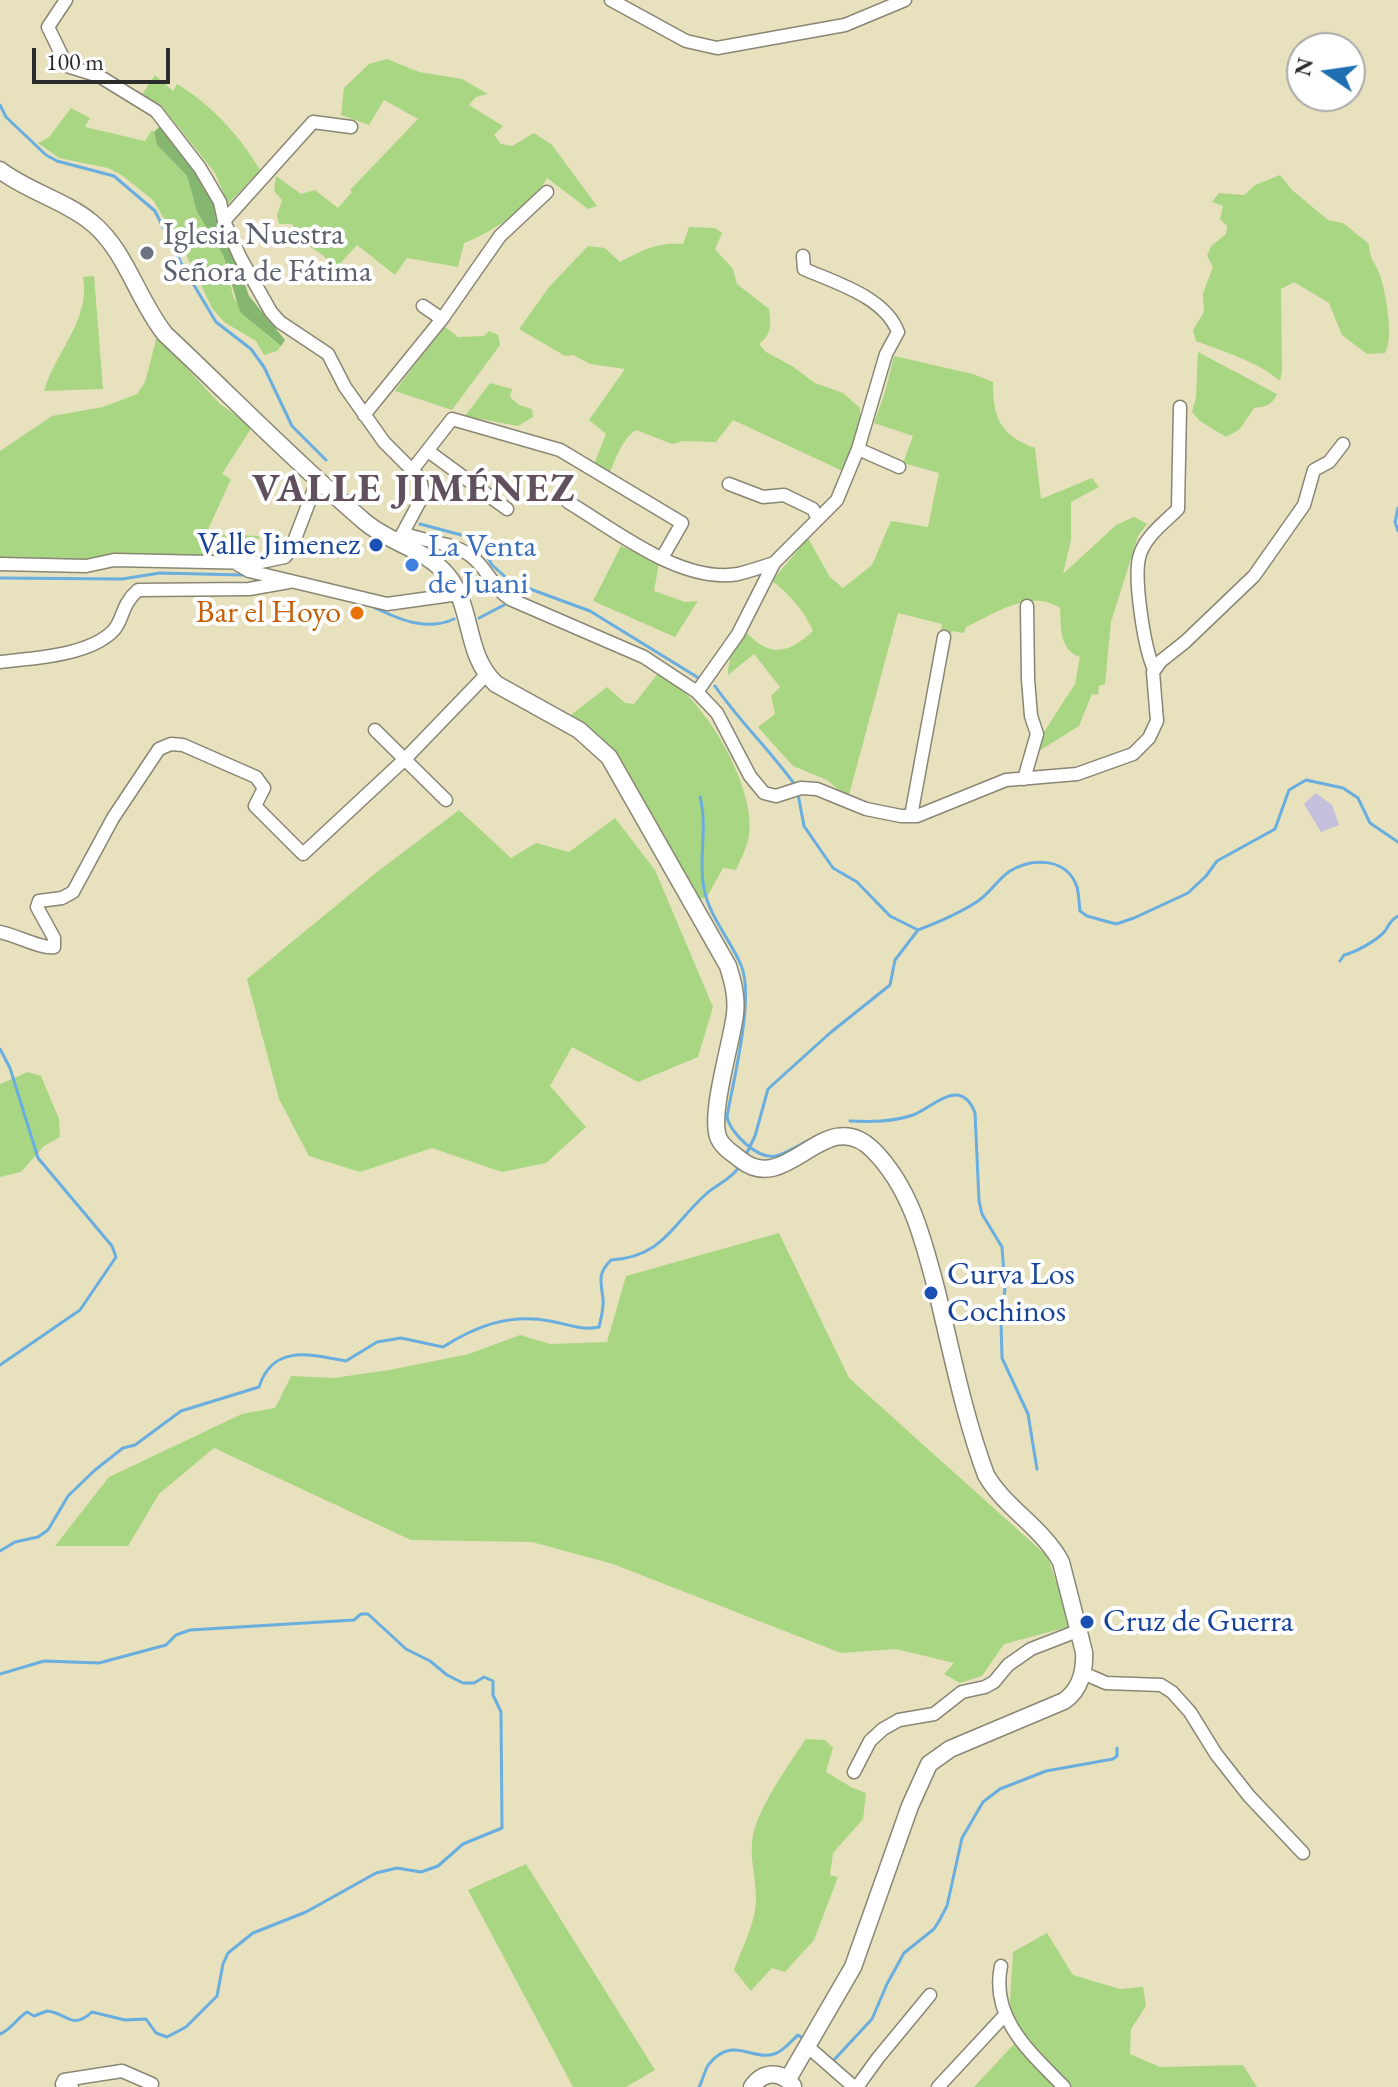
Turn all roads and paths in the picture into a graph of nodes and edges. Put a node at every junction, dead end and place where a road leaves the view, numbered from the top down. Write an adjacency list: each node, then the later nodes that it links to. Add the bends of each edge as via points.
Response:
1 (66, 0): 7 (street, via 48,27 67,66 99,76 156,111 200,168 220,202)
2 (611, 0): 3 (street, via 686,41 717,48 845,25)
3 (905, 0)
4 (351, 127): 7 (street, via 313,122)
5 (0, 170): 18 (main road, via 92,222 116,250 165,334)
6 (547, 192): 10 (street, via 500,236)
7 (224, 221): 12 (street, via 271,312 328,354)
8 (803, 256): 14 (street, via 804,269 877,303 898,332 886,354)
9 (423, 306): 10 (street)
10 (442, 319): 12 (street)
11 (1180, 407): 33 (street, via 1178,509 1139,557 1143,626)
12 (364, 415): 17 (street)
13 (1343, 444): 33 (street, via 1329,462 1314,470 1304,505 1254,576)
14 (858, 449): 16 (street); 22 (street, via 837,500)
15 (428, 451): 17 (street); 21 (street); 24 (street, via 452,419 560,450 682,523)
16 (899, 467)
17 (413, 469): 23 (street, via 423,493)
18 (318, 479): 23 (main road, via 369,525); 25 (street, via 289,554 256,563)
19 (729, 484): 22 (street, via 763,497 784,495 813,509)
20 (568, 502): 24 (street)
21 (507, 509)
22 (818, 519): 26 (street)
23 (400, 538): 29 (main road, via 447,574); 35 (street, via 465,552 510,599 655,662)
24 (662, 558): 26 (street, via 697,572 735,574)
25 (235, 562): 27 (street); 28 (street)
26 (774, 563): 35 (street, via 738,634)
27 (0, 564)
28 (289, 582): 29 (street, via 387,604); 32 (street, via 249,589 138,590 126,601 114,630 97,642 65,654)
29 (459, 594): 34 (main road, via 474,652)
30 (1027, 606): 38 (street, via 1028,679 1037,734)
31 (944, 637): 40 (street)
32 (0, 662)
33 (1154, 669): 38 (street, via 1157,721 1139,750 1077,774)
34 (486, 675): 37 (street); 42 (main road, via 579,730 609,757 728,966 735,1005 716,1121 723,1145 749,1166 763,1169 779,1166 825,1139 845,1136 867,1144 903,1193 921,1233 986,1475 1055,1550)
35 (697, 692): 40 (street, via 717,713 764,793 817,789 866,809)
36 (375, 730): 37 (street)
37 (405, 759): 39 (street); 41 (street, via 303,854 255,806 264,788 256,777 183,745 159,749 73,892 39,901 54,947)
38 (1024, 779): 40 (street, via 1006,780)
39 (446, 800)
40 (911, 816)
41 (0, 932)
42 (1080, 1630): 43 (main road); 44 (street, via 1031,1649 985,1687 962,1692 934,1714 899,1720 883,1729 870,1741)
43 (1083, 1673): 45 (street, via 1106,1683 1161,1685 1172,1692 1249,1796); 49 (main road, via 1064,1701 950,1749 929,1764 853,1967)
44 (854, 1772)
45 (1303, 1853)
46 (1001, 1966): 48 (street, via 998,1987)
47 (930, 1995): 54 (street)
48 (1004, 2016): 55 (street); 56 (street)
49 (807, 2046): 50 (main road); 54 (street)
50 (791, 2083): 53 (main road, via 778,2074 767,2075)
51 (152, 2084): 52 (street, via 122,2071 64,2080 63,2086)
52 (72, 2087)
53 (752, 2087)
54 (855, 2087)
55 (938, 2087)
56 (1064, 2087)

